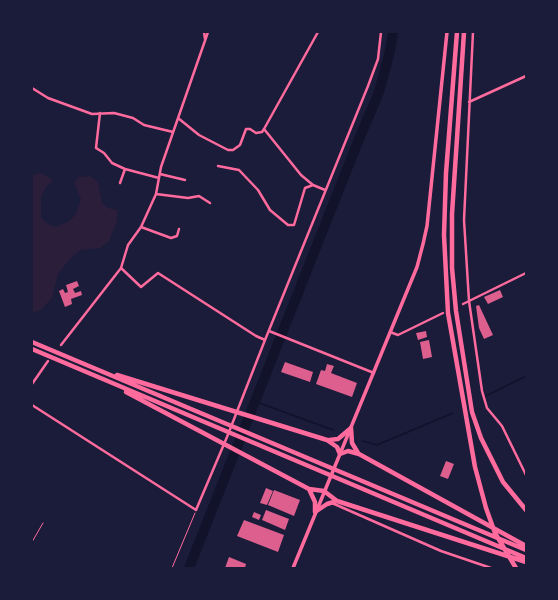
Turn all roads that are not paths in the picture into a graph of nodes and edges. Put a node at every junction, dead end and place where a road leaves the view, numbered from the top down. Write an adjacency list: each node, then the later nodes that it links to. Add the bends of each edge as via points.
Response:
1 (204, 32): 9 (street)
2 (208, 32): 9 (street)
3 (318, 32): 15 (street)
4 (381, 32): 24 (street, via 378,59)
5 (447, 32): 35 (street, via 427,226 417,267)
6 (457, 32): 61 (highway, via 444,227 448,313 475,467 495,533)
7 (464, 32): 54 (highway, via 452,214 452,268 456,311 472,412 481,438 495,468)
8 (473, 32): 12 (street)
9 (206, 39): 14 (street)
10 (526, 76): 12 (street)
11 (32, 88): 13 (street, via 48,98 92,114)
12 (469, 102): 31 (street, via 464,220)
13 (100, 113): 16 (street, via 127,116 144,125); 18 (street, via 96,148 112,163)
14 (178, 118): 15 (street, via 205,139 228,150 240,145 246,129 256,133); 16 (street)
15 (264, 129): 23 (street, via 301,175)
16 (173, 132): 19 (street)
17 (218, 166): 23 (street, via 239,170 258,190 270,210 288,225 294,225 305,188)
18 (125, 169): 20 (street); 22 (street)
19 (160, 174): 20 (street); 21 (street)
20 (159, 178): 25 (street)
21 (185, 180)
22 (120, 183)
23 (313, 185): 24 (street)
24 (325, 190): 34 (street)
25 (156, 194): 26 (street, via 188,198 199,196); 27 (street)
26 (210, 203)
27 (141, 227): 28 (street, via 171,238 178,236); 29 (street, via 128,245)
28 (179, 229)
29 (121, 268): 36 (street, via 141,287 158,273); 38 (street)
30 (526, 273): 31 (street)
31 (469, 301): 32 (street); 50 (street, via 482,391 488,408 502,426)
32 (462, 304)
33 (443, 313): 35 (street, via 398,335)
34 (269, 330): 36 (street); 42 (street)
35 (390, 332): 42 (street)
36 (265, 340): 45 (street, via 196,510)
37 (32, 342): 41 (highway)
38 (61, 345)
39 (32, 349): 43 (highway)
40 (48, 361): 44 (street)
41 (90, 367): 47 (highway); 57 (highway)
42 (374, 374): 46 (street)
43 (100, 378): 51 (highway); 58 (highway)
44 (32, 384)
45 (32, 405)
46 (351, 428): 47 (highway, via 338,439); 48 (street); 49 (highway, via 352,443)
47 (327, 440): 48 (highway, via 337,447)
48 (340, 454): 49 (highway, via 348,451); 52 (street)
49 (359, 454): 56 (highway)
50 (526, 475)
51 (309, 489): 52 (highway); 55 (highway)
52 (324, 491): 53 (highway); 55 (street)
53 (334, 502): 55 (highway); 58 (highway); 60 (street, via 441,551)
54 (526, 510)
55 (316, 512): 59 (street)
56 (526, 546)
57 (526, 550)
58 (525, 560)
59 (293, 568)
60 (491, 568)
61 (516, 568)

